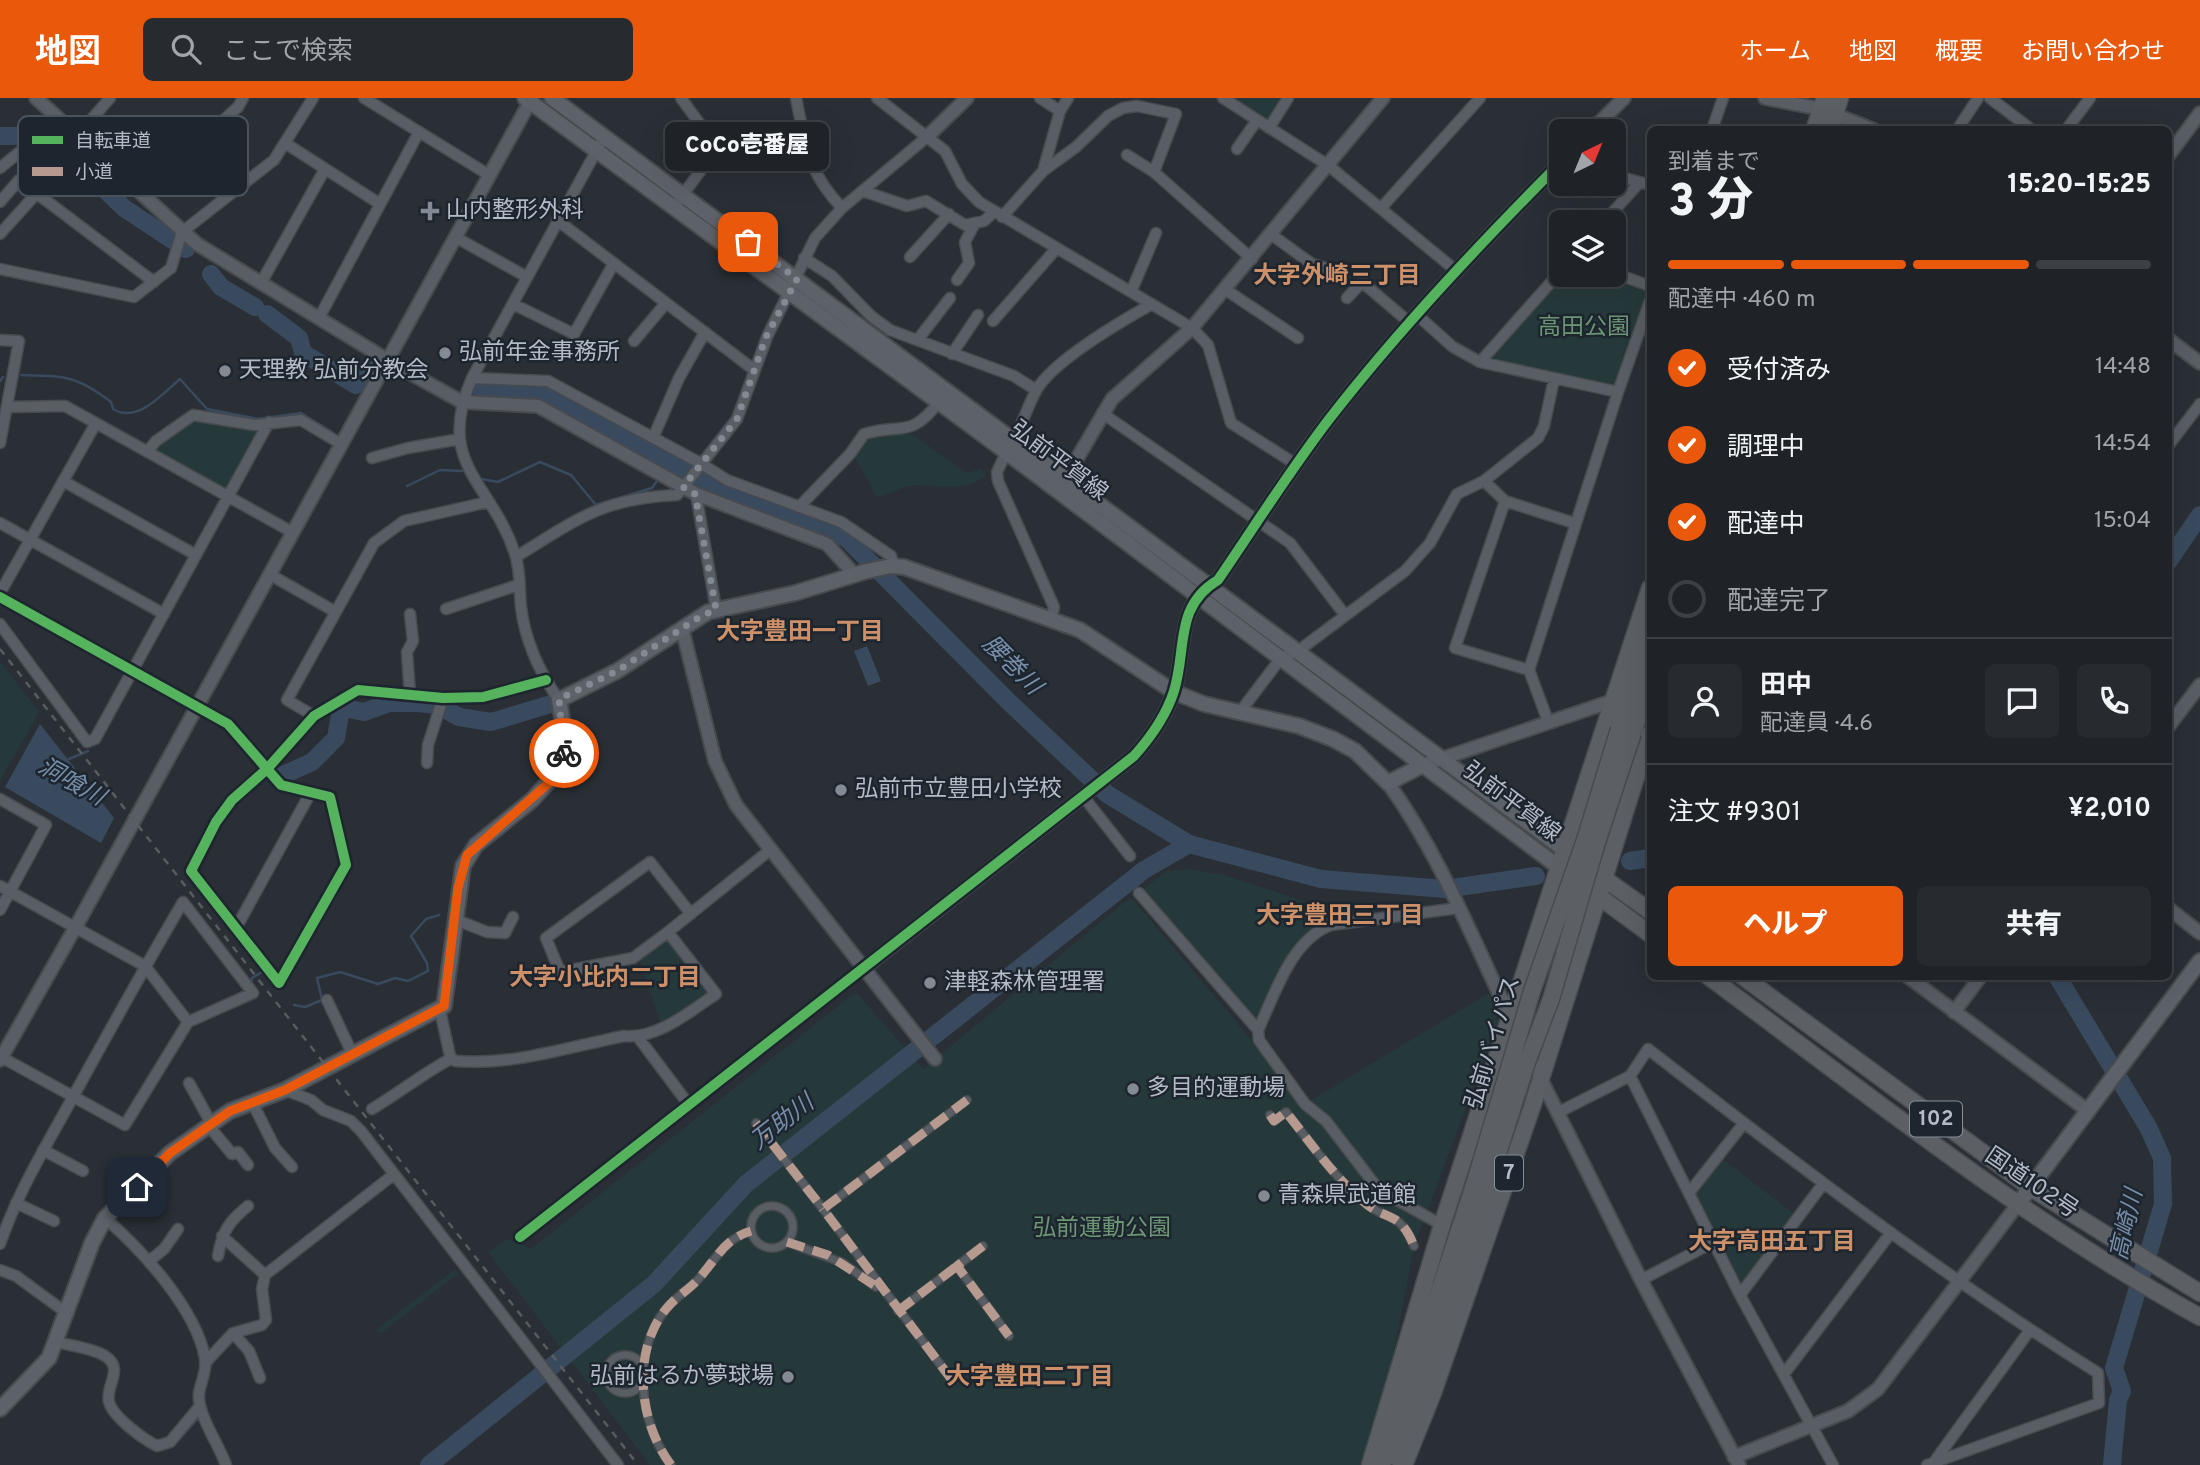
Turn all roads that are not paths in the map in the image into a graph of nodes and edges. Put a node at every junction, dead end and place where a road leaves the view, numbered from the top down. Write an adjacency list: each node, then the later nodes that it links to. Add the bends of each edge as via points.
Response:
1 (36, 98): 28 (street)
2 (110, 98): 29 (street)
3 (243, 98): 30 (street)
4 (313, 98): 41 (street)
5 (364, 98): 39 (street)
6 (552, 98): 42 (main road, 弘前平賀線)
7 (681, 98): 43 (street)
8 (796, 98): 44 (street)
9 (877, 98): 40 (street)
10 (967, 98): 40 (street)
11 (1040, 98): 25 (street)
12 (1068, 98): 25 (street)
13 (1223, 98): 32 (street)
14 (1288, 98): 38 (street)
15 (1383, 98): 49 (street)
16 (1480, 98): 68 (street)
17 (1624, 98): 31 (street)
18 (1723, 98): 33 (street)
19 (1765, 98): 26 (street)
20 (1840, 98): 26 (highway)
21 (1979, 98): 35 (street)
22 (1990, 98): 36 (street)
23 (2090, 98): 37 (street)
24 (529, 99): 42 (main road, 弘前平賀線); 55 (street)
25 (1060, 111): 52 (street)
26 (1828, 113): 34 (street)
27 (2200, 113): 46 (street)
28 (55, 116)
29 (97, 116)
30 (228, 116)
31 (1603, 119)
32 (1257, 120): 38 (street); 45 (street)
33 (1713, 126)
34 (1863, 126)
35 (1960, 126)
36 (2027, 126)
37 (2069, 126)
38 (1269, 128): 49 (street)
39 (419, 132): 55 (street); 67 (street)
40 (927, 137): 60 (street); 71 (street, via 945,151 962,184)
41 (285, 143): 51 (street); 58 (street, via 274,160)
42 (600, 143): 65 (main road, 弘前平賀線); 73 (street)
43 (718, 147): 44 (street, via 743,158); 65 (street)
44 (806, 148): 69 (street, via 820,185)
45 (1237, 149)
46 (2172, 151)
47 (18, 153): 50 (street)
48 (1127, 155): 53 (street)
49 (1329, 166): 68 (street); 77 (street)
50 (0, 168)
51 (325, 169): 67 (street); 93 (street)
52 (1043, 171): 53 (street, via 1108,116 1137,106 1176,114); 71 (street)
53 (1154, 172): 83 (street)
54 (1549, 174): 86 (street)
55 (489, 175): 78 (street)
56 (1626, 178): 59 (street)
57 (18, 181): 66 (street)
58 (248, 182)
59 (1645, 184): 70 (street)
60 (863, 191): 69 (street); 72 (street, via 907,206 926,201)
61 (34, 196): 76 (street)
62 (41, 196): 92 (street)
63 (142, 196): 79 (street)
64 (232, 196): 79 (street)
65 (678, 201): 90 (main road, 弘前平賀線); 98 (main road, 弘前平賀線)
66 (0, 202)
67 (380, 204): 106 (street)
68 (1381, 207): 86 (street)
69 (842, 208): 82 (street)
70 (1617, 210)
71 (998, 214): 74 (street); 80 (street)
72 (949, 215): 74 (street); 81 (street)
73 (557, 220): 84 (street); 88 (street)
74 (974, 225): 91 (street, via 965,242 969,263)
75 (1156, 233): 97 (street)
76 (0, 234)
77 (1272, 235): 83 (street); 87 (street, via 1312,264)
78 (455, 237): 88 (street); 117 (street)
79 (180, 240): 92 (street, via 170,268); 93 (street)
80 (1056, 249): 97 (street); 108 (street)
81 (910, 257)
82 (804, 258): 90 (street); 111 (street, via 832,276 880,323)
83 (1252, 258): 96 (street)
84 (614, 263): 101 (street); 102 (street, via 574,334)
85 (0, 269): 92 (street, via 134,297)
86 (1454, 269): 107 (street)
87 (1337, 271)
88 (527, 277): 102 (street)
89 (1626, 277): 95 (street)
90 (797, 279): 98 (street); 137 (main road, 弘前平賀線)
91 (957, 280)
92 (154, 282)
93 (261, 283): 106 (street)
94 (1549, 284): 118 (street)
95 (1647, 285)
96 (1226, 290): 109 (street); 112 (street)
97 (1131, 292): 103 (street)
98 (790, 293): 120 (street); 126 (main road, 弘前平賀線)
99 (950, 298): 111 (street)
100 (1347, 298): 107 (street, via 1362,282)
101 (666, 303): 110 (street); 114 (street)
102 (513, 304): 121 (street)
103 (1152, 304): 109 (street); 123 (street, via 1104,330)
104 (1647, 310): 124 (street)
105 (978, 315): 116 (street)
106 (319, 318): 117 (street)
107 (1413, 319): 118 (street); 141 (street)
108 (993, 321)
109 (1192, 328): 129 (street, via 1124,387); 141 (street, via 1208,345 1231,422)
110 (705, 332): 120 (street); 132 (street)
111 (919, 338): 116 (street)
112 (1298, 338)
113 (0, 340): 128 (street, via 19,341)
114 (634, 341)
115 (2172, 342): 119 (street)
116 (952, 354): 123 (street, via 1014,376)
117 (388, 361): 125 (street); 136 (street)
118 (1480, 362): 122 (street)
119 (2200, 363)
120 (753, 369): 140 (street, via 737,419)
121 (472, 378): 125 (street); 132 (street, via 548,381)
122 (1554, 379): 124 (street); 143 (street, via 1538,438)
123 (1036, 390): 137 (street)
124 (1618, 392): 153 (street)
125 (462, 402): 133 (street); 144 (street, via 538,406)
126 (939, 402): 137 (main road, 弘前平賀線); 150 (street, via 909,429 864,434)
127 (2200, 404): 134 (street)
128 (8, 407): 131 (street, via 65,406); 135 (street)
129 (1102, 413): 145 (street); 151 (street)
130 (269, 422): 136 (street, via 301,420); 138 (street, via 254,425 193,415); 147 (street)
131 (96, 423): 138 (street); 142 (street)
132 (653, 438): 140 (street)
133 (460, 439): 139 (street); 149 (street, via 467,466)
134 (2172, 441)
135 (0, 443)
136 (341, 444): 154 (street)
137 (1009, 446): 145 (main road, 弘前平賀線); 172 (street, via 997,472 998,481 1054,607)
138 (147, 452): 147 (street)
139 (372, 458)
140 (699, 465): 144 (street); 150 (street)
141 (1297, 465): 151 (street)
142 (63, 481): 155 (street); 156 (street)
143 (1484, 481): 148 (street); 171 (street, via 1457,494 1430,543 1405,571)
144 (685, 484): 146 (street); 157 (street, via 677,495 642,496 606,506)
145 (1062, 485): 162 (main road, 弘前平賀線); 164 (main road, 弘前平賀線)
146 (695, 494): 159 (street, via 827,544); 167 (street)
147 (228, 497): 154 (street); 156 (street)
148 (1504, 501): 153 (street); 179 (street, via 1455,648)
149 (488, 502): 157 (street); 168 (street, via 404,521 374,543)
150 (799, 507): 158 (street, via 858,532 891,556)
151 (1259, 521): 162 (street, via 1218,580); 171 (street, via 1290,543)
152 (0, 523): 155 (street)
153 (1574, 523): 179 (street)
154 (292, 533): 160 (street)
155 (30, 540): 163 (street); 169 (street)
156 (196, 555): 169 (street)
157 (516, 557): 161 (street)
158 (892, 566): 159 (main road); 172 (main road)
159 (861, 573): 167 (main road)
160 (269, 575): 168 (street); 188 (street)
161 (518, 585): 166 (street); 180 (street, via 526,630)
162 (1208, 585): 164 (street); 176 (main road, 弘前平賀線)
163 (0, 595): 178 (street)
164 (1196, 595): 177 (main road, 弘前平賀線); 183 (street, via 1189,608)
165 (1647, 597): 186 (highway, 7)
166 (446, 609)
167 (716, 609): 174 (main road)
168 (334, 611): 190 (street, via 287,700)
169 (164, 614): 178 (street)
170 (410, 614): 184 (street)
171 (1345, 615): 176 (street)
172 (1051, 619): 183 (main road, via 1103,642)
173 (0, 624): 178 (street, via 87,742 95,739)
174 (682, 628): 185 (main road, via 617,671); 203 (street, via 721,777)
175 (1647, 646): 193 (highway, 弘前バイパス / 7)
176 (1298, 651): 177 (street); 195 (main road, 弘前平賀線)
177 (1281, 658): 189 (street); 197 (main road, 弘前平賀線)
178 (133, 670): 188 (street)
179 (1529, 670): 191 (street)
180 (546, 680): 185 (street); 187 (street)
181 (2200, 685): 192 (street)
182 (1647, 686): 193 (highway, 弘前バイパス / 7)
183 (1174, 692): 189 (main road); 201 (street, via 1145,743)
184 (410, 695): 187 (street); 190 (street, via 358,690)
185 (559, 699): 217 (main road, via 566,743 559,770 532,800 467,855)
186 (1612, 701): 191 (street); 204 (highway, 7)
187 (441, 703): 196 (street)
188 (198, 706): 198 (street, via 228,724); 219 (street)
189 (1240, 712): 199 (main road, via 1333,739 1354,751)
190 (314, 716): 198 (street)
191 (1548, 721): 195 (street)
192 (2172, 722)
193 (1626, 731): 261 (highway, 弘前バイパス / 7, bridge, via 1532,991)
194 (1647, 742): 207 (highway, 7)
195 (1441, 759): 197 (street); 204 (main road, 弘前平賀線)
196 (427, 763)
197 (1423, 765): 199 (main road); 206 (main road, 弘前平賀線)
198 (267, 769): 200 (street, via 281,785); 218 (street, via 232,800 191,871)
199 (1388, 783): 211 (street, via 1410,814)
200 (311, 792): 218 (street); 218 (street, via 330,797 346,865 279,983)
201 (1085, 794): 205 (street); 225 (street)
202 (0, 799): 208 (street, via 46,825)
203 (770, 850): 215 (street); 225 (street)
204 (1566, 850): 206 (highway, 7); 207 (highway)
205 (1130, 856)
206 (1560, 867): 210 (highway); 233 (highway, 7)
207 (1604, 878): 210 (highway, 7); 213 (highway)
208 (5, 889): 212 (street); 219 (street)
209 (1139, 893): 235 (street)
210 (1598, 896): 221 (highway); 242 (highway, 7)
211 (1456, 904): 233 (street); 235 (street, via 1316,931 1283,975)
212 (0, 909)
213 (1647, 909)
214 (2172, 911): 222 (street)
215 (691, 914): 220 (street); 220 (street, via 650,862 545,937 560,972 633,958)
216 (513, 917): 217 (street, via 505,933 487,932)
217 (454, 919): 231 (main road)
218 (236, 928)
219 (75, 929): 224 (street); 239 (street)
220 (668, 932): 236 (street, via 716,995 677,1020)
221 (1647, 932)
222 (2200, 933)
223 (2200, 961): 250 (main road)
224 (145, 966): 234 (street); 234 (street, via 183,902 253,993); 245 (street)
225 (864, 968): 238 (street); 248 (street)
226 (1713, 980): 266 (highway, 国道102号 / 102)
227 (1747, 980): 263 (highway, 国道102号 / 102)
228 (1912, 980): 232 (street)
229 (1978, 980): 232 (street)
230 (327, 1000): 237 (street)
231 (440, 1010): 237 (main road); 240 (street)
232 (1954, 1012): 250 (street)
233 (1511, 1017): 242 (street); 271 (highway, 7)
234 (188, 1022): 245 (street, via 125,1125)
235 (1258, 1030): 271 (street, via 1259,1040 1297,1094 1326,1121 1379,1190)
236 (638, 1037): 240 (street, via 482,1063); 248 (street)
237 (352, 1053): 244 (main road)
238 (932, 1055)
239 (0, 1058): 245 (street)
240 (452, 1058): 249 (street)
241 (1630, 1076): 251 (street); 254 (street, via 1648,1049); 264 (street)
242 (1541, 1080): 251 (street); 315 (highway, 7)
243 (190, 1083): 255 (street)
244 (285, 1090): 247 (main road); 260 (street, via 351,1121)
245 (74, 1096): 256 (street)
246 (967, 1100): 268 (street)
247 (252, 1102): 255 (main road); 258 (street, via 275,1148)
248 (689, 1105): 276 (street)
249 (372, 1109)
250 (2088, 1111): 263 (main road)
251 (1557, 1113): 287 (street)
252 (1270, 1115): 281 (street, via 1274,1121 1286,1112 1366,1204 1396,1218 1407,1229)
253 (756, 1123): 268 (street)
254 (1744, 1123): 262 (street); 264 (street)
255 (209, 1124): 257 (street, via 232,1154 238,1152); 269 (main road, via 170,1153)
256 (43, 1150): 259 (street); 265 (street)
257 (248, 1165)
258 (292, 1167)
259 (83, 1171)
260 (393, 1175): 286 (street); 310 (street)
261 (1481, 1183): 313 (highway, 弘前バイパス / 7); 314 (highway, 弘前バイパス / 7)
262 (1824, 1184): 274 (street); 291 (street)
263 (2031, 1188): 266 (main road); 289 (highway, 国道102号 / 102)
264 (1689, 1193): 278 (street)
265 (16, 1203): 270 (street); 279 (street)
266 (2018, 1204): 288 (street); 294 (highway, 国道102号 / 102)
267 (248, 1206): 275 (street, via 230,1220)
268 (823, 1209): 290 (street)
269 (105, 1218): 283 (street); 293 (main road)
270 (54, 1221)
271 (1442, 1225): 312 (highway, 7)
272 (178, 1229): 283 (street)
273 (751, 1231): 277 (street, via 756,1241 768,1248); 277 (street, via 751,1221 760,1209 780,1207 793,1223); 302 (street, via 729,1240 666,1309 650,1339)
274 (1891, 1234): 288 (street); 300 (street)
275 (222, 1236): 282 (street); 286 (street)
276 (520, 1237)
277 (787, 1242): 290 (street, via 843,1263)
278 (1714, 1242): 287 (street); 291 (street)
279 (0, 1244)
280 (983, 1246): 284 (street)
281 (1414, 1246)
282 (218, 1256)
283 (149, 1261): 299 (street, via 182,1306)
284 (957, 1266): 292 (street); 297 (street)
285 (0, 1270): 293 (street, via 16,1276)
286 (265, 1275): 296 (street, via 262,1289 267,1320)
287 (1641, 1280): 307 (street)
288 (1960, 1283): 295 (street); 306 (street, via 1878,1389 1849,1411)
289 (2200, 1293)
290 (885, 1294): 292 (street)
291 (1740, 1295): 300 (street)
292 (898, 1311): 303 (street)
293 (68, 1314): 298 (main road)
294 (2200, 1317)
295 (2029, 1330): 308 (street); 308 (street, via 2098,1373 2099,1403)
296 (233, 1333): 299 (street); 301 (street, via 249,1351)
297 (1009, 1336)
298 (57, 1342): 304 (street, via 104,1355 110,1361 115,1376 108,1394 113,1411 157,1446 170,1443); 305 (main road, via 49,1358)
299 (205, 1363): 304 (street)
300 (1784, 1374): 306 (street)
301 (260, 1378)
302 (644, 1379): 302 (street, via 643,1367 629,1356 612,1360 606,1370 608,1383 617,1392 630,1393); 311 (street, via 648,1419)
303 (952, 1380)
304 (200, 1406): 309 (street)
305 (0, 1409)
306 (1813, 1426): 307 (street); 316 (street)
307 (1737, 1461)
308 (1931, 1464)
309 (226, 1465)
310 (618, 1465)
311 (671, 1465)
312 (1370, 1465)
313 (1382, 1465)
314 (1394, 1465)
315 (1404, 1465)
316 (1833, 1465)

